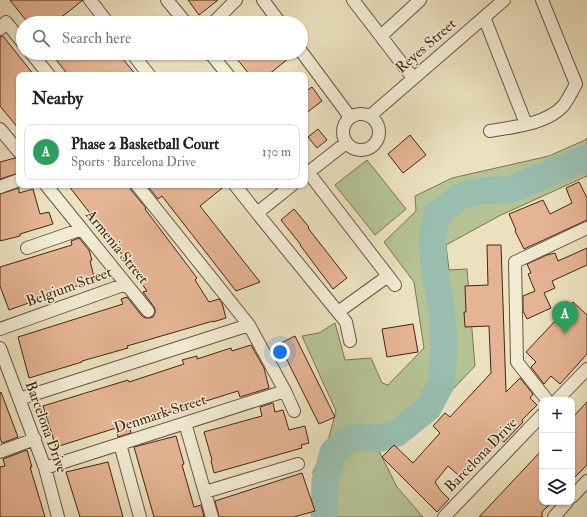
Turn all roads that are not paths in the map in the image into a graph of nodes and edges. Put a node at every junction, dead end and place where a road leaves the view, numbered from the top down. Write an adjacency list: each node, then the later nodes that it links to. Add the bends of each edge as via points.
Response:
1 (90, 0): 9 (street)
2 (167, 0): 10 (street)
3 (236, 0): 11 (street)
4 (263, 0): 12 (street)
5 (354, 0): 16 (street)
6 (420, 0): 16 (street)
7 (504, 0): 13 (street, Reyes Street)
8 (542, 0): 27 (street, via 576,84 564,105 556,113)
9 (103, 16)
10 (180, 16)
11 (220, 16)
12 (275, 16)
13 (484, 17): 24 (street, Reyes Street); 27 (street)
14 (0, 29): 15 (street, via 6,22)
15 (16, 34)
16 (381, 36): 24 (street)
17 (37, 60): 21 (street)
18 (137, 60): 22 (street)
19 (216, 60): 23 (street)
20 (308, 60): 26 (street)
21 (47, 72)
22 (147, 72)
23 (226, 72)
24 (413, 78): 25 (street, Reyes Street)
25 (370, 116): 26 (street, via 360,114); 30 (street, via 379,128 377,142 372,147 358,151)
26 (350, 117): 30 (street, via 342,132)
27 (526, 124): 29 (street)
28 (0, 129): 31 (street)
29 (490, 131)
30 (346, 143): 32 (street)
31 (16, 148)
32 (308, 172)
33 (308, 174): 46 (street, via 391,280)
34 (16, 181): 35 (street)
35 (0, 186)
36 (48, 188): 42 (street, Armenia Street)
37 (139, 188): 47 (street)
38 (237, 188): 40 (street)
39 (288, 188): 40 (street)
40 (257, 213): 46 (street)
41 (587, 228): 53 (street, via 515,262 517,362)
42 (82, 229): 43 (street); 44 (street, Armenia Street)
43 (27, 248)
44 (126, 284): 45 (street, Armenia Street); 48 (street, Belgium Street)
45 (148, 311)
46 (338, 312): 49 (street, via 346,322)
47 (249, 325): 52 (street); 55 (street)
48 (0, 329)
49 (350, 341)
50 (0, 348): 55 (street, Barcelona Drive)
51 (587, 369): 54 (street)
52 (285, 391): 56 (street); 58 (street, Denmark Street)
53 (546, 397)
54 (560, 397)
55 (19, 398): 59 (street, Barcelona Drive)
56 (294, 411)
57 (539, 418): 71 (street, Barcelona Drive)
58 (185, 423): 60 (street, Denmark Street); 65 (street)
59 (34, 439): 61 (street); 63 (street, Barcelona Drive)
60 (120, 444): 63 (street, Denmark Street); 69 (street)
61 (0, 452)
62 (298, 464): 65 (street)
63 (45, 468): 68 (street, Barcelona Drive)
64 (587, 481): 66 (street)
65 (205, 492): 70 (street)
66 (575, 494)
67 (564, 505): 72 (street)
68 (58, 517)
69 (140, 517)
70 (212, 517)
71 (444, 517)
72 (554, 517)

